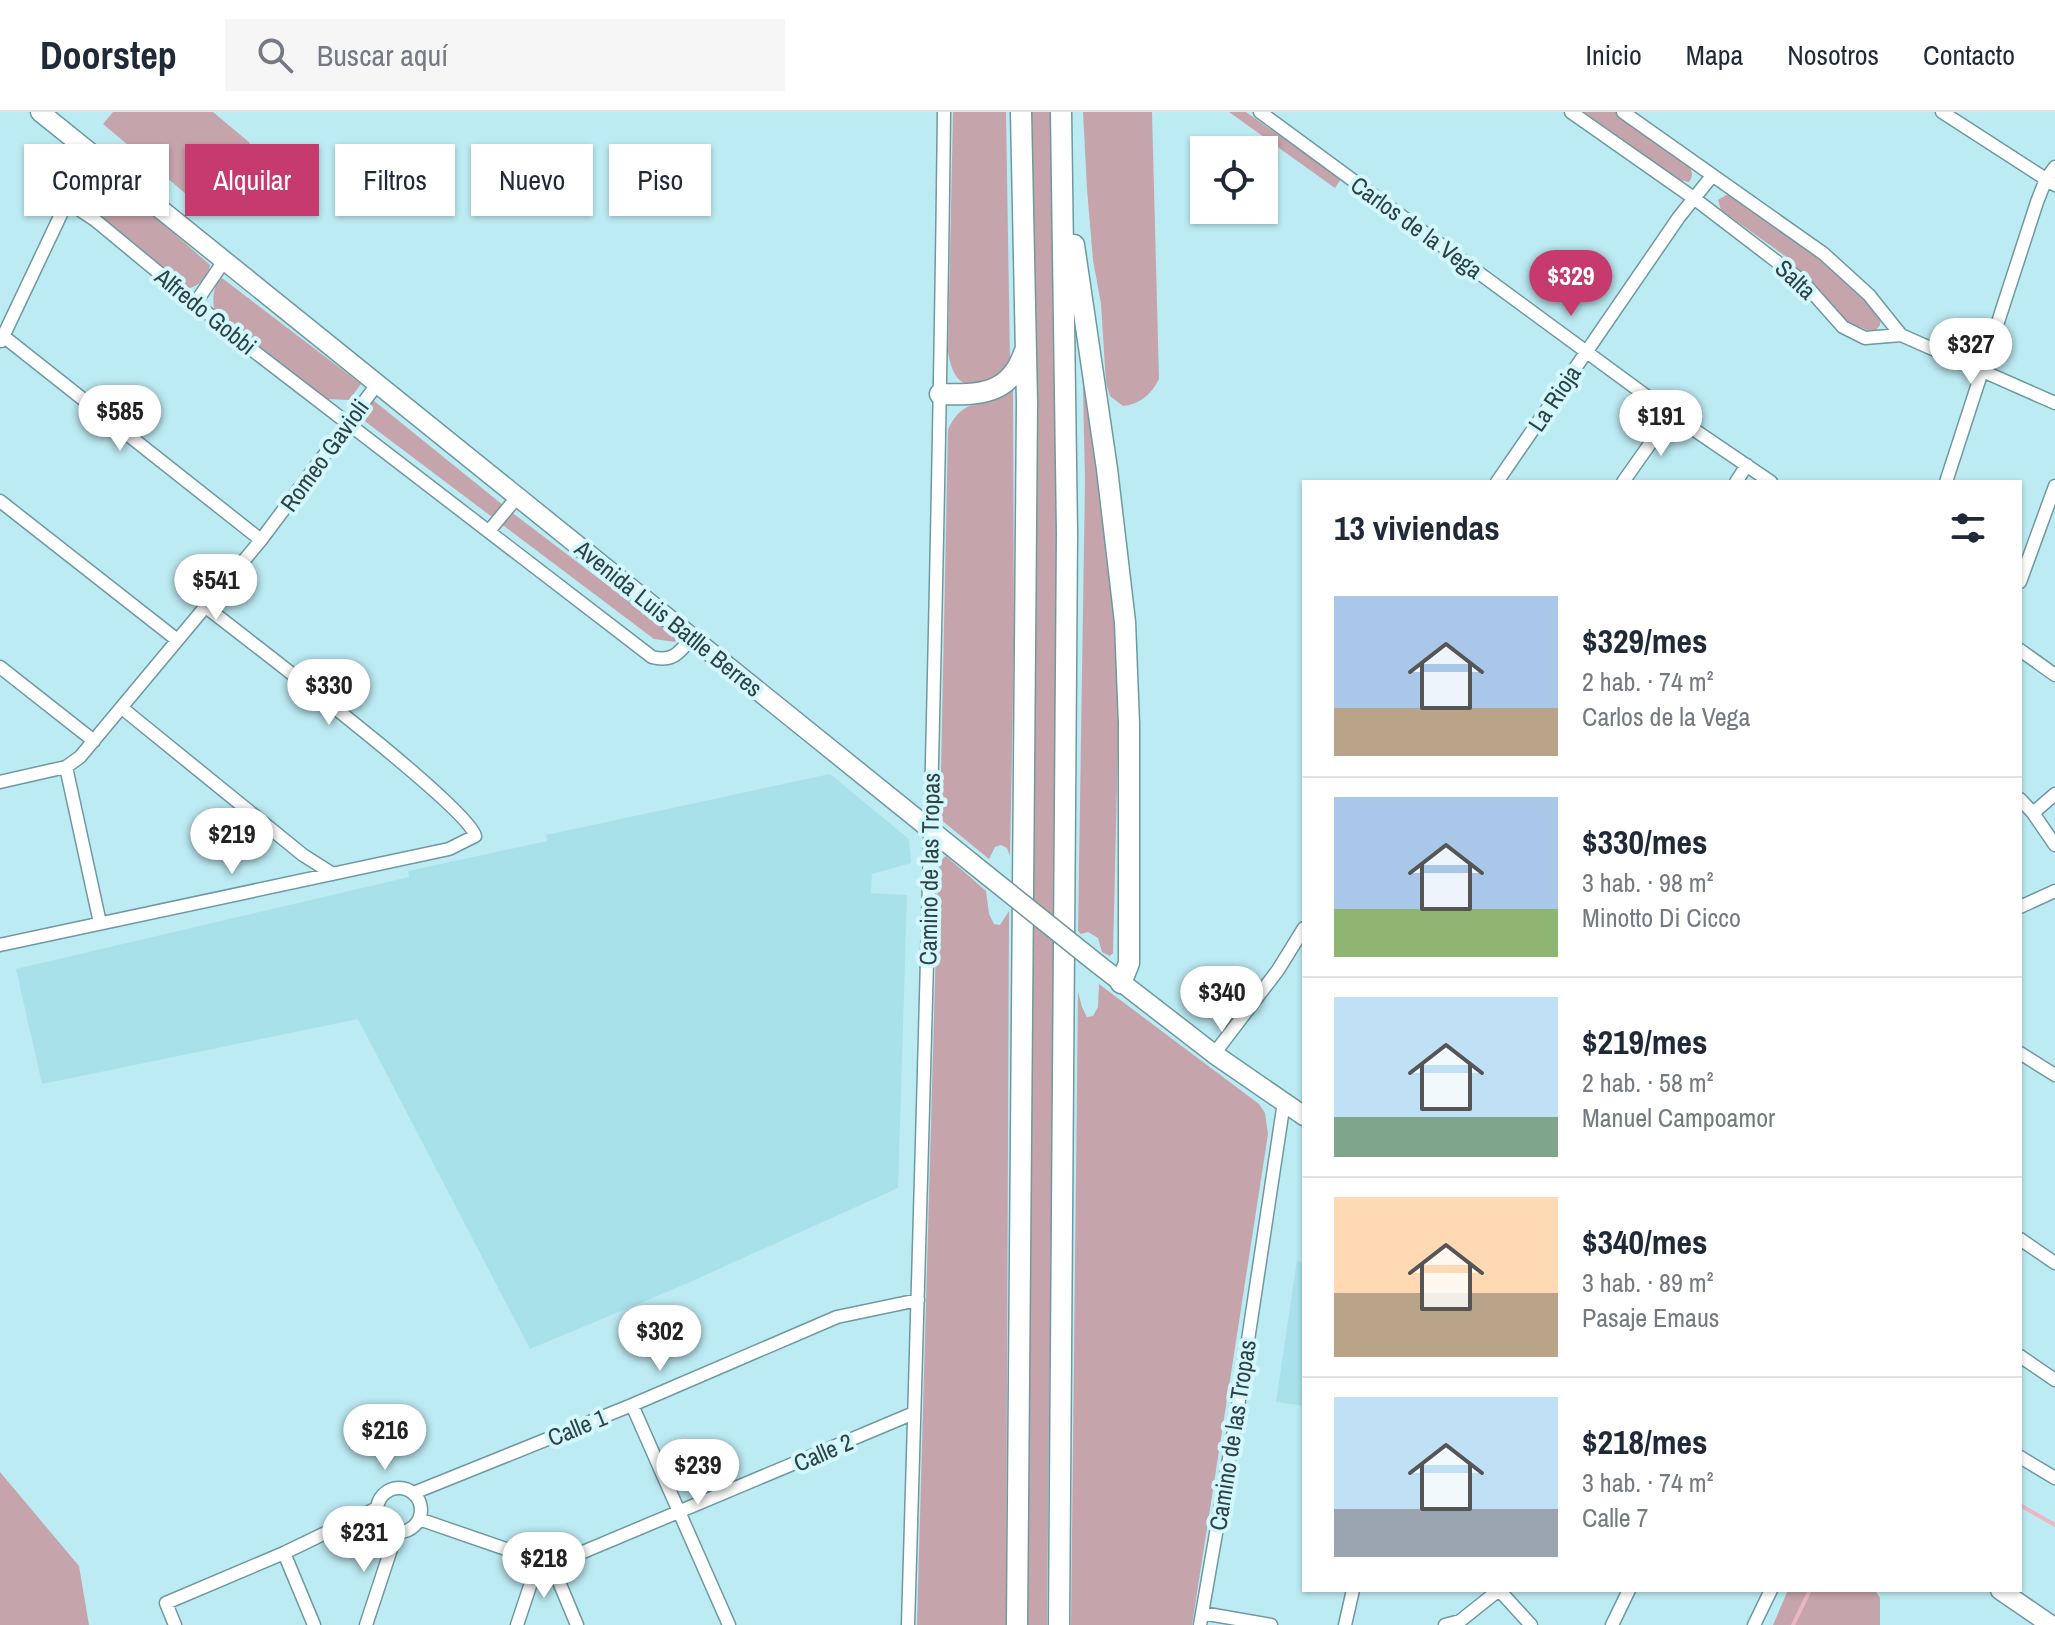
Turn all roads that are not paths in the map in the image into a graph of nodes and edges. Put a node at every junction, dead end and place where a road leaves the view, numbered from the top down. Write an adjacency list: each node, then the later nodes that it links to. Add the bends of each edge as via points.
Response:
1 (40, 112): 9 (main road, Avenida Luis Batlle Berres)
2 (944, 112): 26 (street, Camino de las Tropas)
3 (1021, 112): 22 (highway)
4 (1061, 112): 11 (highway)
5 (1260, 112): 23 (street, Carlos de la Vega)
6 (1571, 112): 14 (street, Salta)
7 (1623, 112): 12 (street, Salta)
8 (1942, 112): 13 (street)
9 (79, 144)
10 (2055, 167): 13 (street)
11 (1063, 169): 63 (highway, via 1125,622 1129,963); 102 (highway, via 1067,549)
12 (1712, 176): 14 (street); 20 (street, Salta, via 1851,276)
13 (2051, 182): 24 (street)
14 (1695, 199): 20 (street, Salta, via 1802,281 1843,327 1865,338); 23 (street, La Rioja)
15 (58, 216): 21 (street)
16 (89, 216): 19 (street, Alfredo Gobbi)
17 (168, 216): 18 (main road, Avenida Luis Batlle Berres)
18 (224, 261): 19 (street); 25 (main road, Avenida Luis Batlle Berres)
19 (196, 302): 29 (street, Alfredo Gobbi)
20 (1901, 335): 24 (street, Salta)
21 (2, 339): 40 (street)
22 (1027, 345): 26 (highway, via 1013,376 999,387 970,395); 101 (highway)
23 (1586, 351): 28 (street, Carlos de la Vega); 31 (street, La Rioja)
24 (1982, 371): 27 (street, Salta); 35 (street)
25 (378, 383): 29 (street, Romeo Gavioli); 37 (main road, Avenida Luis Batlle Berres)
26 (940, 394): 55 (street, Camino de las Tropas)
27 (2055, 403)
28 (1671, 414): 30 (street, Carlos de la Vega); 32 (street)
29 (348, 423): 39 (street, Alfredo Gobbi); 40 (street, Romeo Gavioli)
30 (1747, 465): 33 (street); 34 (street, Carlos de la Vega)
31 (1498, 480)
32 (1624, 480)
33 (1737, 480)
34 (1768, 480)
35 (1947, 480)
36 (2055, 486): 41 (street)
37 (518, 496): 39 (street); 43 (main road, Avenida Luis Batlle Berres)
38 (0, 501): 44 (street)
39 (489, 531): 43 (street, Alfredo Gobbi, via 652,657 671,658)
40 (261, 540): 42 (street, Romeo Gavioli)
41 (2022, 577)
42 (206, 607): 44 (street, Romeo Gavioli); 57 (street, via 316,692 474,828 475,836 449,849)
43 (693, 636): 55 (main road, Avenida Luis Batlle Berres)
44 (176, 639): 48 (street, Romeo Gavioli)
45 (2022, 651): 47 (street)
46 (0, 667): 49 (street)
47 (2055, 675)
48 (122, 708): 49 (street, Romeo Gavioli); 57 (street)
49 (94, 741): 50 (street, Romeo Gavioli)
50 (66, 767): 51 (street); 60 (street)
51 (0, 782)
52 (2055, 794): 54 (street)
53 (2022, 801): 54 (street)
54 (2033, 813): 56 (street)
55 (930, 829): 63 (main road, Avenida Luis Batlle Berres, bridge); 71 (street, Camino de las Tropas)
56 (2055, 845)
57 (333, 874): 60 (street)
58 (2055, 891): 59 (street)
59 (2022, 906)
60 (100, 923): 62 (street)
61 (1302, 932): 64 (street)
62 (0, 945)
63 (1121, 983): 64 (main road, Avenida Luis Batlle Berres)
64 (1214, 1054): 67 (main road, Avenida Luis Batlle Berres)
65 (2022, 1054): 66 (street)
66 (2055, 1075)
67 (1284, 1102): 68 (main road, Avenida Luis Batlle Berres); 92 (street, Camino de las Tropas)
68 (1302, 1115)
69 (2022, 1240): 70 (street)
70 (2055, 1263)
71 (918, 1300): 74 (street, Calle 1, via 837,1317); 75 (street, Camino de las Tropas)
72 (2022, 1357): 73 (street)
73 (2055, 1380)
74 (632, 1405): 78 (street, Calle 1); 80 (street)
75 (914, 1413): 80 (street, Calle 2); 100 (street, Camino de las Tropas)
76 (2022, 1458): 77 (street)
77 (2055, 1478)
78 (416, 1492): 79 (street, via 396,1487 381,1496); 81 (street)
79 (375, 1509): 82 (street, via 381,1523); 83 (street)
80 (680, 1512): 85 (street, Calle 2); 99 (street)
81 (419, 1519): 82 (street, via 407,1532); 84 (street)
82 (396, 1534): 96 (street)
83 (284, 1553): 94 (street, via 166,1603); 95 (street)
84 (538, 1562): 85 (street); 97 (street)
85 (552, 1565): 98 (street)
86 (1353, 1592): 104 (street)
87 (1497, 1592): 93 (street)
88 (1501, 1592): 106 (street)
89 (1628, 1592): 107 (street)
90 (1770, 1592): 108 (street)
91 (2003, 1592): 109 (main road)
92 (1201, 1619): 103 (street)
93 (1459, 1623): 105 (street)
94 (175, 1625)
95 (314, 1625)
96 (366, 1625)
97 (517, 1625)
98 (577, 1625)
99 (728, 1625)
100 (908, 1625)
101 (1017, 1625)
102 (1059, 1625)
103 (1271, 1625)
104 (1345, 1625)
105 (1445, 1625)
106 (1531, 1625)
107 (1612, 1625)
108 (1754, 1625)
109 (2051, 1625)

